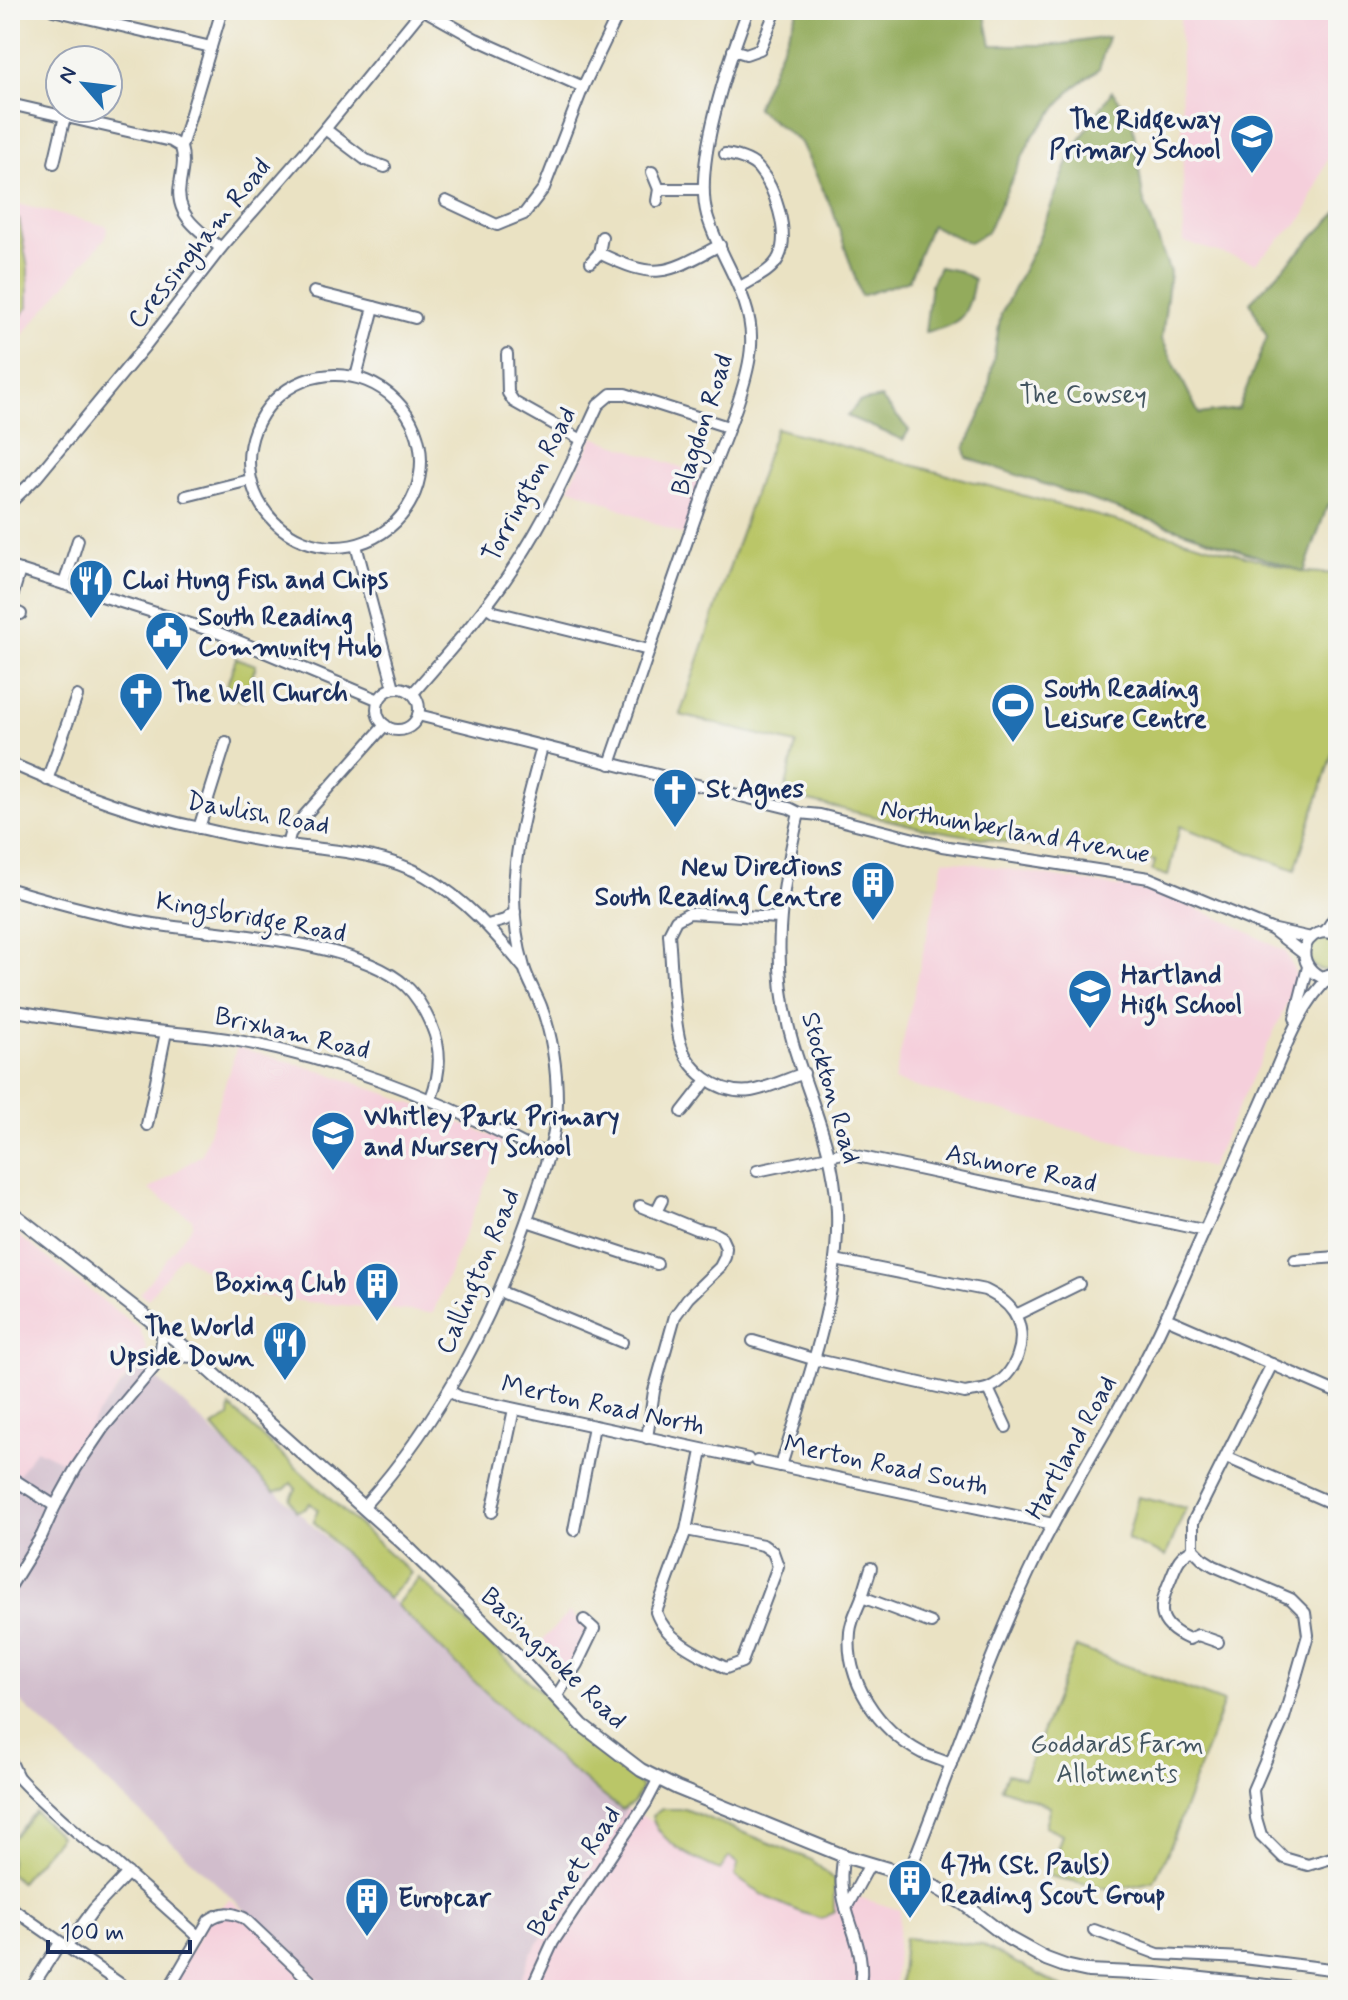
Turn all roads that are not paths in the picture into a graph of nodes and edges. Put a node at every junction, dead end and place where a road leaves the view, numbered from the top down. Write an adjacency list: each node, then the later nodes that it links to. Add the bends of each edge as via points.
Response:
1 (53, 10): 7 (street)
2 (222, 10): 7 (street)
3 (423, 10): 9 (street); 14 (street, Cressingham Road)
4 (620, 10): 9 (street)
5 (748, 10): 8 (street, Blagdon Road)
6 (776, 10): 8 (street, via 760,49 746,54)
7 (211, 47): 15 (street)
8 (733, 50): 21 (street, Blagdon Road)
9 (583, 87): 22 (street, via 544,188 524,214 497,225)
10 (10, 104): 11 (street)
11 (44, 111)
12 (63, 124): 17 (street)
13 (99, 124): 15 (street)
14 (325, 129): 18 (street, via 366,160); 26 (street, Cressingham Road)
15 (181, 147): 26 (street, via 182,212)
16 (725, 154): 29 (street, via 758,166 770,187 783,242 771,269)
17 (54, 163)
18 (385, 167)
19 (652, 172): 20 (street)
20 (659, 189): 21 (street); 23 (street)
21 (703, 189): 25 (street, Blagdon Road, via 707,216)
22 (446, 201)
23 (657, 201)
24 (602, 237): 27 (street)
25 (720, 245): 27 (street, via 677,269 655,273); 29 (street, Blagdon Road)
26 (221, 248): 39 (street, Cressingham Road, via 36,478)
27 (599, 253): 28 (street)
28 (591, 262)
29 (740, 287): 35 (street, Blagdon Road, via 751,346)
30 (314, 292): 31 (street)
31 (374, 307): 32 (street); 34 (street)
32 (415, 318)
33 (507, 354): 36 (street, via 508,393 514,402)
34 (356, 377): 37 (street, via 310,378 276,397 256,425 249,451); 41 (street, via 380,387 402,406 416,431 421,458 417,487 406,509 385,532)
35 (728, 427): 36 (street, Torrington Road, via 611,394 598,405); 47 (street, Blagdon Road)
36 (582, 440): 45 (street, Torrington Road, via 544,517)
37 (250, 480): 38 (street); 41 (street, via 265,509 289,534 332,547)
38 (186, 496)
39 (10, 503)
40 (78, 540): 43 (street)
41 (356, 545): 48 (street)
42 (15, 569): 43 (street); 44 (street)
43 (64, 584): 51 (street, via 219,633)
44 (10, 606): 46 (street)
45 (486, 606): 47 (street); 49 (street, Torrington Road)
46 (21, 614)
47 (649, 650): 57 (street, Blagdon Road)
48 (394, 688): 49 (street); 51 (street)
49 (413, 693): 52 (street)
50 (77, 696): 58 (street)
51 (379, 700): 53 (street, via 378,714)
52 (418, 715): 53 (street, via 404,729); 55 (street, Northumberland Avenue)
53 (385, 725): 61 (street, via 297,824)
54 (226, 742): 60 (street)
55 (542, 747): 57 (street, Northumberland Avenue); 63 (street, Callington Road, via 517,840)
56 (10, 763): 58 (street, Dawlish Road)
57 (610, 764): 59 (street, Northumberland Avenue)
58 (47, 780): 60 (street, Dawlish Road)
59 (799, 813): 65 (street, Stockton Road); 67 (street, Northumberland Avenue, via 942,846 1149,878)
60 (199, 828): 61 (street, Dawlish Road)
61 (287, 845): 66 (street, Dawlish Road, via 379,859 423,875)
62 (10, 889): 80 (street, Kingsbridge Road, via 150,923 343,955 380,968 407,986 426,1011 438,1040 438,1079)
63 (515, 912): 66 (street); 73 (street, Callington Road)
64 (1338, 912): 68 (street)
65 (779, 918): 78 (street, Stockton Road, via 782,998); 79 (street, via 689,913 676,920 669,934 679,1040 692,1067)
66 (488, 925): 73 (street, Dawlish Road)
67 (1271, 929): 70 (street, Northumberland Avenue); 71 (street, Northumberland Avenue)
68 (1325, 932): 69 (street); 70 (street)
69 (1338, 936)
70 (1311, 938): 71 (street)
71 (1304, 954): 72 (street)
72 (1308, 967): 74 (street, via 1321,977); 77 (street, Hartland Road)
73 (524, 968): 83 (street, Callington Road, via 550,1036 557,1103)
74 (1334, 974): 77 (street, Hartland Road, via 1312,997)
75 (10, 1010): 76 (street, Brixham Road)
76 (166, 1032): 80 (street, Brixham Road, via 313,1057); 82 (street)
77 (1286, 1047): 91 (street, Hartland Road)
78 (804, 1073): 79 (street, via 751,1091); 84 (street, Stockton Road)
79 (707, 1080): 81 (street)
80 (431, 1098): 83 (street, Brixham Road)
81 (682, 1112)
82 (147, 1125)
83 (549, 1153): 90 (street, Callington Road)
84 (831, 1157): 85 (street, Ashmore Road); 91 (street, Ashmore Road, via 843,1153); 93 (street, Stockton Road)
85 (757, 1171)
86 (662, 1200): 89 (street)
87 (640, 1206): 89 (street)
88 (10, 1211): 100 (main road, Basingstoke Road)
89 (656, 1212): 113 (street, via 712,1232 726,1248 720,1267 675,1316)
90 (527, 1221): 95 (street); 97 (street, Callington Road)
91 (1203, 1230): 99 (street, Hartland Road)
92 (1338, 1257): 94 (street)
93 (835, 1260): 98 (street, via 985,1290 1003,1299); 104 (street, Stockton Road)
94 (1295, 1260)
95 (657, 1264)
96 (1079, 1284): 98 (street)
97 (499, 1291): 102 (street); 108 (street, Callington Road)
98 (1016, 1315): 107 (street, via 1021,1339 1016,1362)
99 (1166, 1318): 106 (street); 123 (street, Hartland Road)
100 (163, 1329): 103 (main road, Basingstoke Road); 105 (street)
101 (753, 1341): 104 (street)
102 (622, 1342)
103 (195, 1357): 105 (street); 121 (main road, Basingstoke Road)
104 (813, 1359): 107 (street, via 965,1393); 117 (street, Stockton Road)
105 (160, 1360): 119 (street, via 103,1428)
106 (1272, 1364): 109 (street); 115 (street)
107 (988, 1389): 112 (street)
108 (449, 1391): 110 (street, Merton Road North); 121 (street, Callington Road, via 413,1448)
109 (1338, 1393)
110 (514, 1409): 111 (street, Merton Road North); 122 (street)
111 (594, 1426): 113 (street, Merton Road North); 124 (street)
112 (1006, 1427)
113 (647, 1438): 114 (street, Merton Road North)
114 (702, 1451): 116 (street, Merton Road North); 125 (street)
115 (1226, 1457): 120 (street); 126 (street, via 1193,1522)
116 (752, 1460): 117 (street, Merton Road South)
117 (781, 1466): 123 (street, Merton Road South)
118 (10, 1477): 119 (street)
119 (55, 1506): 128 (street)
120 (1338, 1506)
121 (363, 1507): 133 (main road, Basingstoke Road)
122 (492, 1512)
123 (1053, 1524): 135 (street, Hartland Road)
124 (574, 1530)
125 (686, 1530): 125 (street, via 763,1545 773,1552 778,1566 742,1662 726,1668 692,1651 661,1625 656,1612)
126 (1193, 1549): 132 (street, via 1180,1556 1161,1601 1162,1618 1189,1639 1198,1635); 138 (street, via 1214,1566 1291,1599 1305,1613 1308,1635 1284,1718 1253,1790 1261,1835 1284,1858 1308,1865)
127 (871, 1568): 129 (street)
128 (10, 1587)
129 (862, 1597): 131 (street); 135 (street, via 850,1629 850,1662 857,1684 894,1734)
130 (584, 1620): 133 (street, via 594,1629)
131 (931, 1623)
132 (1218, 1642)
133 (556, 1697): 136 (main road, Basingstoke Road, via 582,1725)
134 (10, 1760): 141 (street, via 17,1775 97,1851)
135 (951, 1764): 142 (street, Hartland Road)
136 (658, 1780): 137 (main road, Basingstoke Road); 155 (street, Bennet Road, via 553,1942)
137 (844, 1856): 139 (main road, Basingstoke Road); 144 (street, via 840,1890)
138 (1334, 1858): 140 (street)
139 (870, 1864): 142 (main road, Basingstoke Road); 144 (street)
140 (1338, 1872)
141 (128, 1873): 146 (street); 147 (street)
142 (908, 1875): 150 (main road, Basingstoke Road, via 964,1904 1046,1959 1088,1971)
143 (10, 1907): 147 (street)
144 (846, 1908): 156 (street, via 862,1954)
145 (1094, 1930): 148 (street)
146 (199, 1937): 153 (street); 154 (street, via 219,1913 244,1918)
147 (63, 1945): 151 (street); 152 (street)
148 (1158, 1954): 149 (street); 150 (street)
149 (1338, 1970)
150 (1156, 1974): 157 (main road, Basingstoke Road)
151 (30, 1990)
152 (129, 1990)
153 (168, 1990)
154 (320, 1990)
155 (531, 1990)
156 (859, 1990)
157 (1304, 1990)

